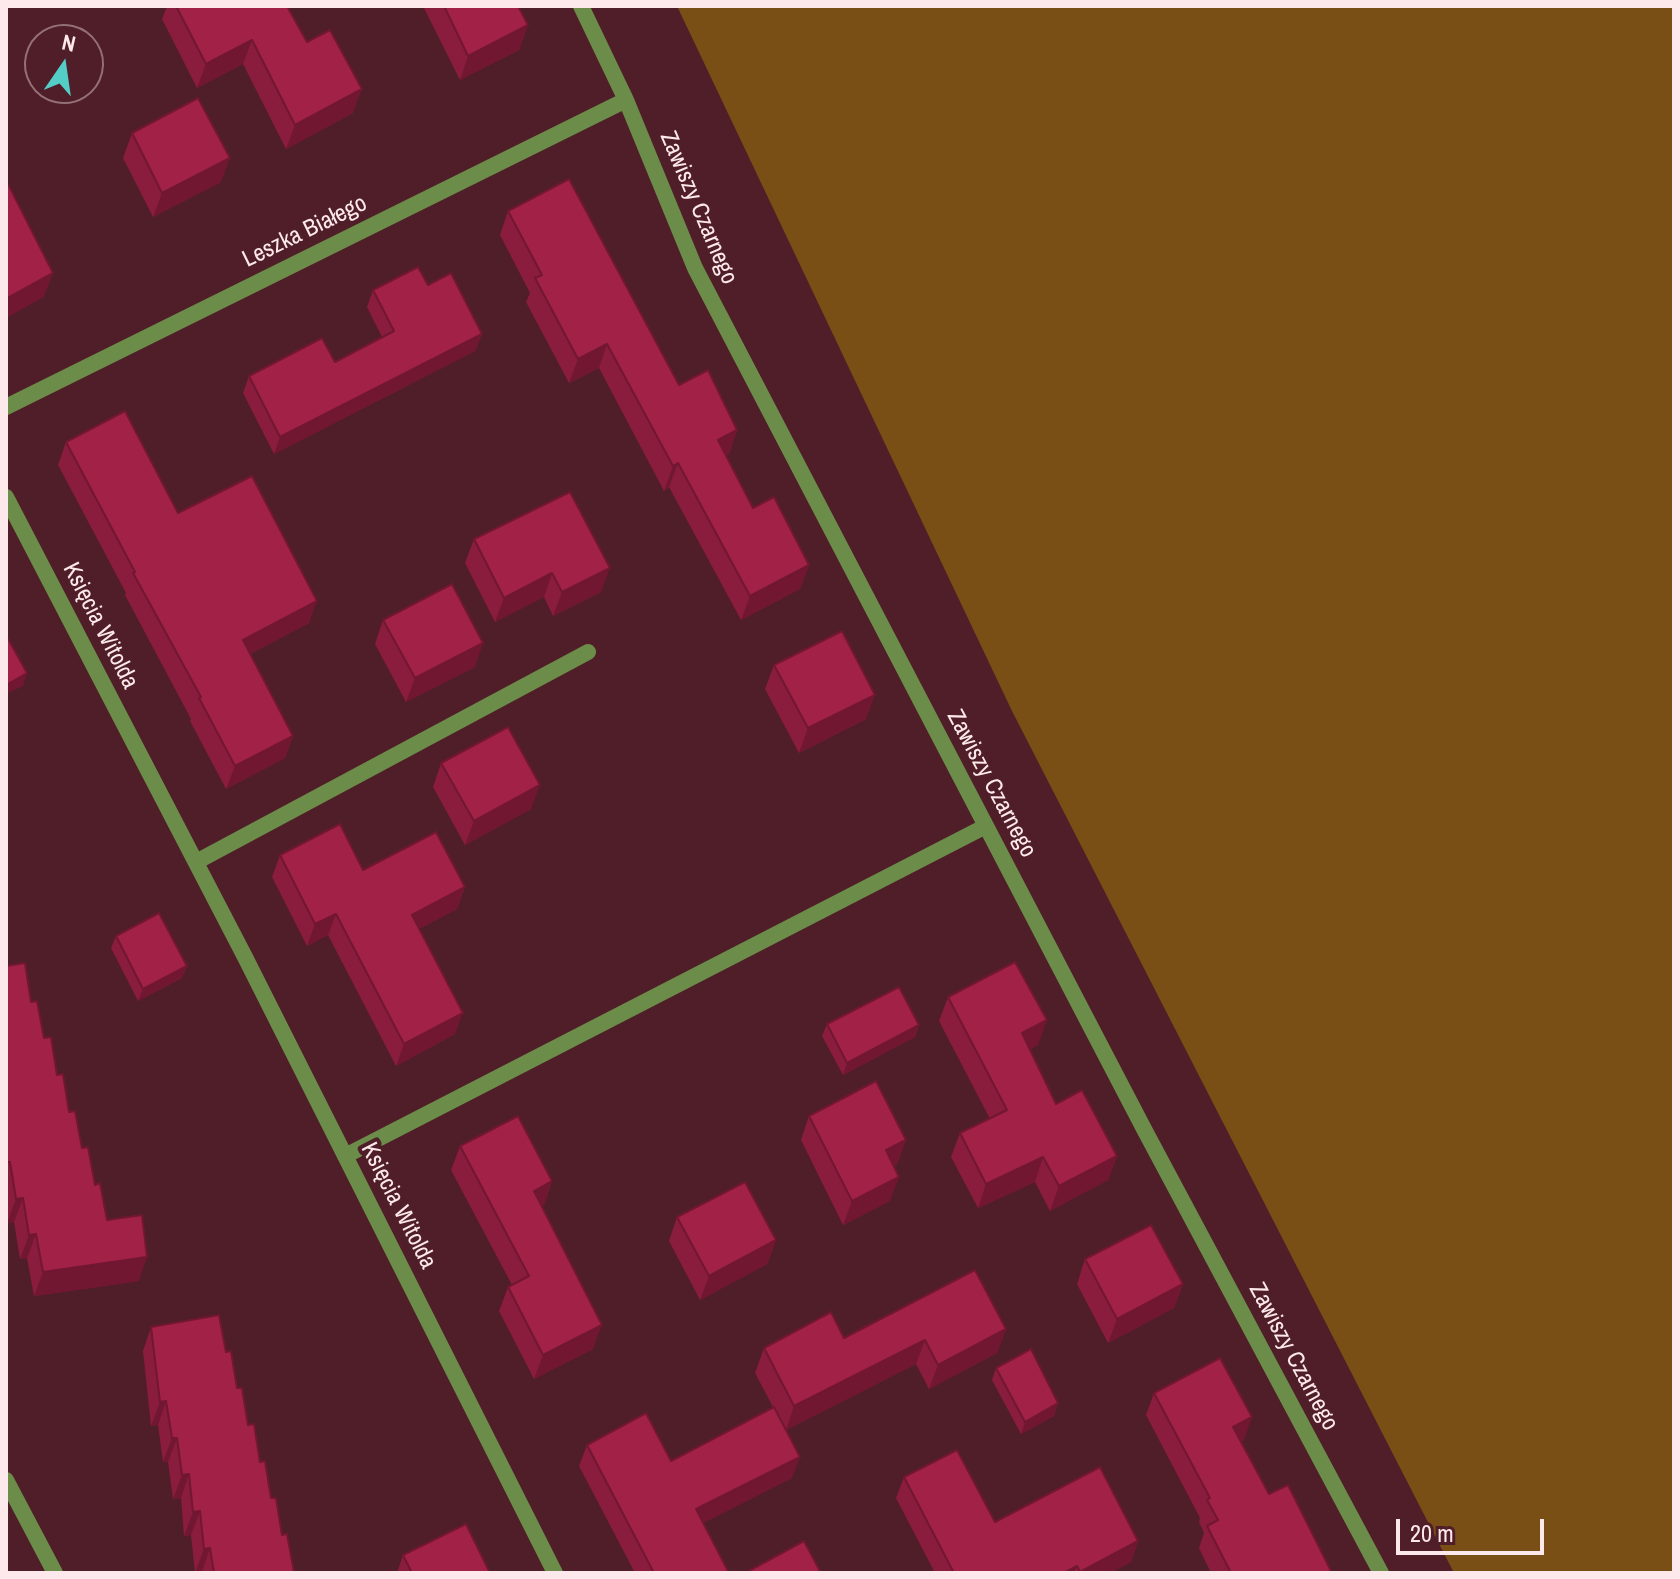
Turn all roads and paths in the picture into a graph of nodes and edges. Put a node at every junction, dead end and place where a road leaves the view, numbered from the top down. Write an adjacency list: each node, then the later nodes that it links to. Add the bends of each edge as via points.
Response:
1 (581, 6): 2 (street, Zawiszy Czarnego)
2 (626, 100): 3 (street, Leszka Białego); 6 (street, Zawiszy Czarnego, via 695,268)
3 (6, 407)
4 (6, 497): 7 (street, Księcia Witolda)
5 (588, 652): 7 (street)
6 (986, 826): 8 (street); 12 (street, Zawiszy Czarnego)
7 (196, 862): 8 (street, Księcia Witolda)
8 (345, 1156): 11 (street, Księcia Witolda)
9 (6, 1480): 10 (street)
10 (55, 1573)
11 (555, 1573)
12 (1381, 1573)

